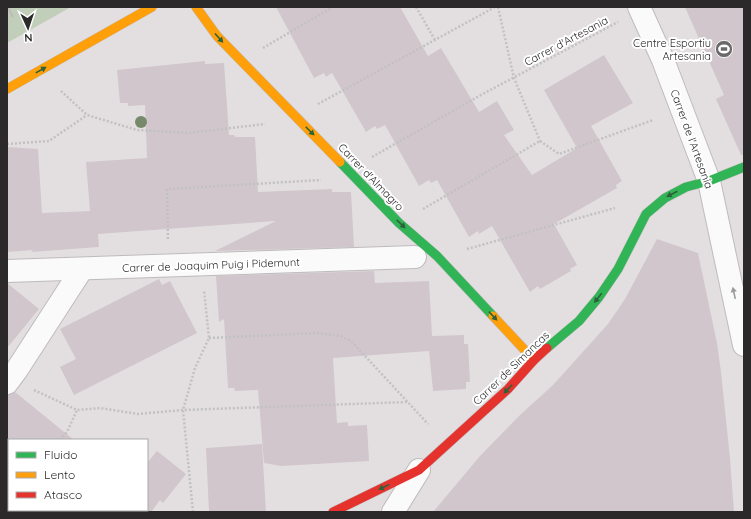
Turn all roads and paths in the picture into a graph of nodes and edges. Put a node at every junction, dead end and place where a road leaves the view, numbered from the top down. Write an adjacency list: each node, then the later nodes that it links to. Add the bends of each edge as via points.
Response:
1 (152, 7): 11 (street, one-way to 1)
2 (196, 7): 33 (street, Carrer d'Almagro, one-way to 33, via 221,40 399,222 437,256)
3 (333, 7): 9 (path)
4 (416, 7): 8 (path)
5 (496, 7): 8 (path); 10 (path)
6 (639, 7): 22 (street, Carrer de l'Artesania)
7 (619, 22): 10 (path, Carrer d'Artesania)
8 (435, 40): 13 (path)
9 (263, 48)
10 (514, 78): 17 (path); 19 (path, Carrer d'Almagro)
11 (7, 89)
12 (62, 91): 14 (path)
13 (313, 107)
14 (87, 115): 16 (path, via 137,130 189,133); 18 (path, via 48,141)
15 (653, 120): 17 (path, via 559,154)
16 (271, 123)
17 (540, 141): 24 (path, Carrer d'Almagro)
18 (7, 144)
19 (366, 160)
20 (744, 167): 22 (street, Carrer de Simancas)
21 (328, 180): 27 (path, via 167,189)
22 (709, 181): 32 (street, Carrer de l'Artesania, one-way to 22); 33 (street, Carrer de Simancas, one-way to 33, via 686,187 665,198 646,214 618,269 599,297 579,321)
23 (615, 208): 25 (path)
24 (418, 212)
25 (462, 250)
26 (415, 257): 28 (street, Carrer de Joaquim Puig i Pidemunt)
27 (168, 266): 28 (street, Carrer de Joaquim Puig i Pidemunt); 29 (street, Carrer de Joaquim Puig i Pidemunt)
28 (201, 266): 31 (path)
29 (82, 269): 30 (street, Carrer de Joaquim Puig i Pidemunt); 34 (street)
30 (7, 271)
31 (209, 338): 35 (path, via 316,333 341,336 352,342); 37 (path, via 195,368)
32 (744, 345)
33 (534, 360): 40 (street, Carrer de Simancas, one-way to 40, via 508,389)
34 (12, 377): 36 (path, via 34,391)
35 (408, 402): 37 (path); 38 (path)
36 (78, 410): 37 (path, via 100,408 138,414); 39 (path)
37 (183, 410): 41 (path)
38 (428, 424)
39 (61, 439)
40 (419, 470): 42 (street, Carrer de Simancas, one-way to 42); 43 (street)
41 (193, 512)
42 (333, 512)
43 (393, 512)

